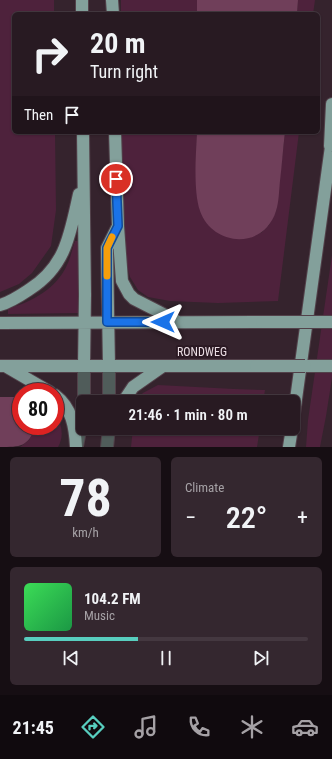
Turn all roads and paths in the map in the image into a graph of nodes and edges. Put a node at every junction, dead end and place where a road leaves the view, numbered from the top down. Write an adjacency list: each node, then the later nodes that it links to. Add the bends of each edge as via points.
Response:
1 (82, 0): 3 (highway)
2 (112, 0): 4 (highway)
3 (82, 12)
4 (113, 12)
5 (332, 104): 9 (highway)
6 (83, 134): 10 (highway)
7 (115, 134): 11 (highway)
8 (332, 139): 9 (highway)
9 (329, 162): 27 (highway)
10 (83, 173): 12 (highway, via 70,236 62,257 43,280 22,295); 13 (highway)
11 (118, 226): 14 (highway, via 107,248); 15 (highway, via 122,281 125,288 134,299)
12 (0, 305)
13 (85, 322): 14 (highway); 17 (highway); 19 (highway)
14 (107, 322): 15 (highway); 20 (highway)
15 (178, 322): 16 (highway, bridge)
16 (332, 322)
17 (0, 323)
18 (3, 366): 19 (highway, RONDWEG); 23 (highway)
19 (84, 366): 20 (highway, RONDWEG); 24 (street)
20 (109, 366): 21 (highway, RONDWEG); 25 (street)
21 (163, 366): 22 (highway, RONDWEG, bridge); 26 (highway, via 133,387)
22 (332, 366)
23 (34, 383)
24 (84, 395)
25 (109, 395)
26 (128, 395)
27 (297, 395)
28 (64, 404): 32 (highway, via 75,427)
29 (79, 435): 32 (street)
30 (108, 435): 33 (street)
31 (291, 435): 34 (highway)
32 (76, 447)
33 (106, 447)
34 (289, 447)

